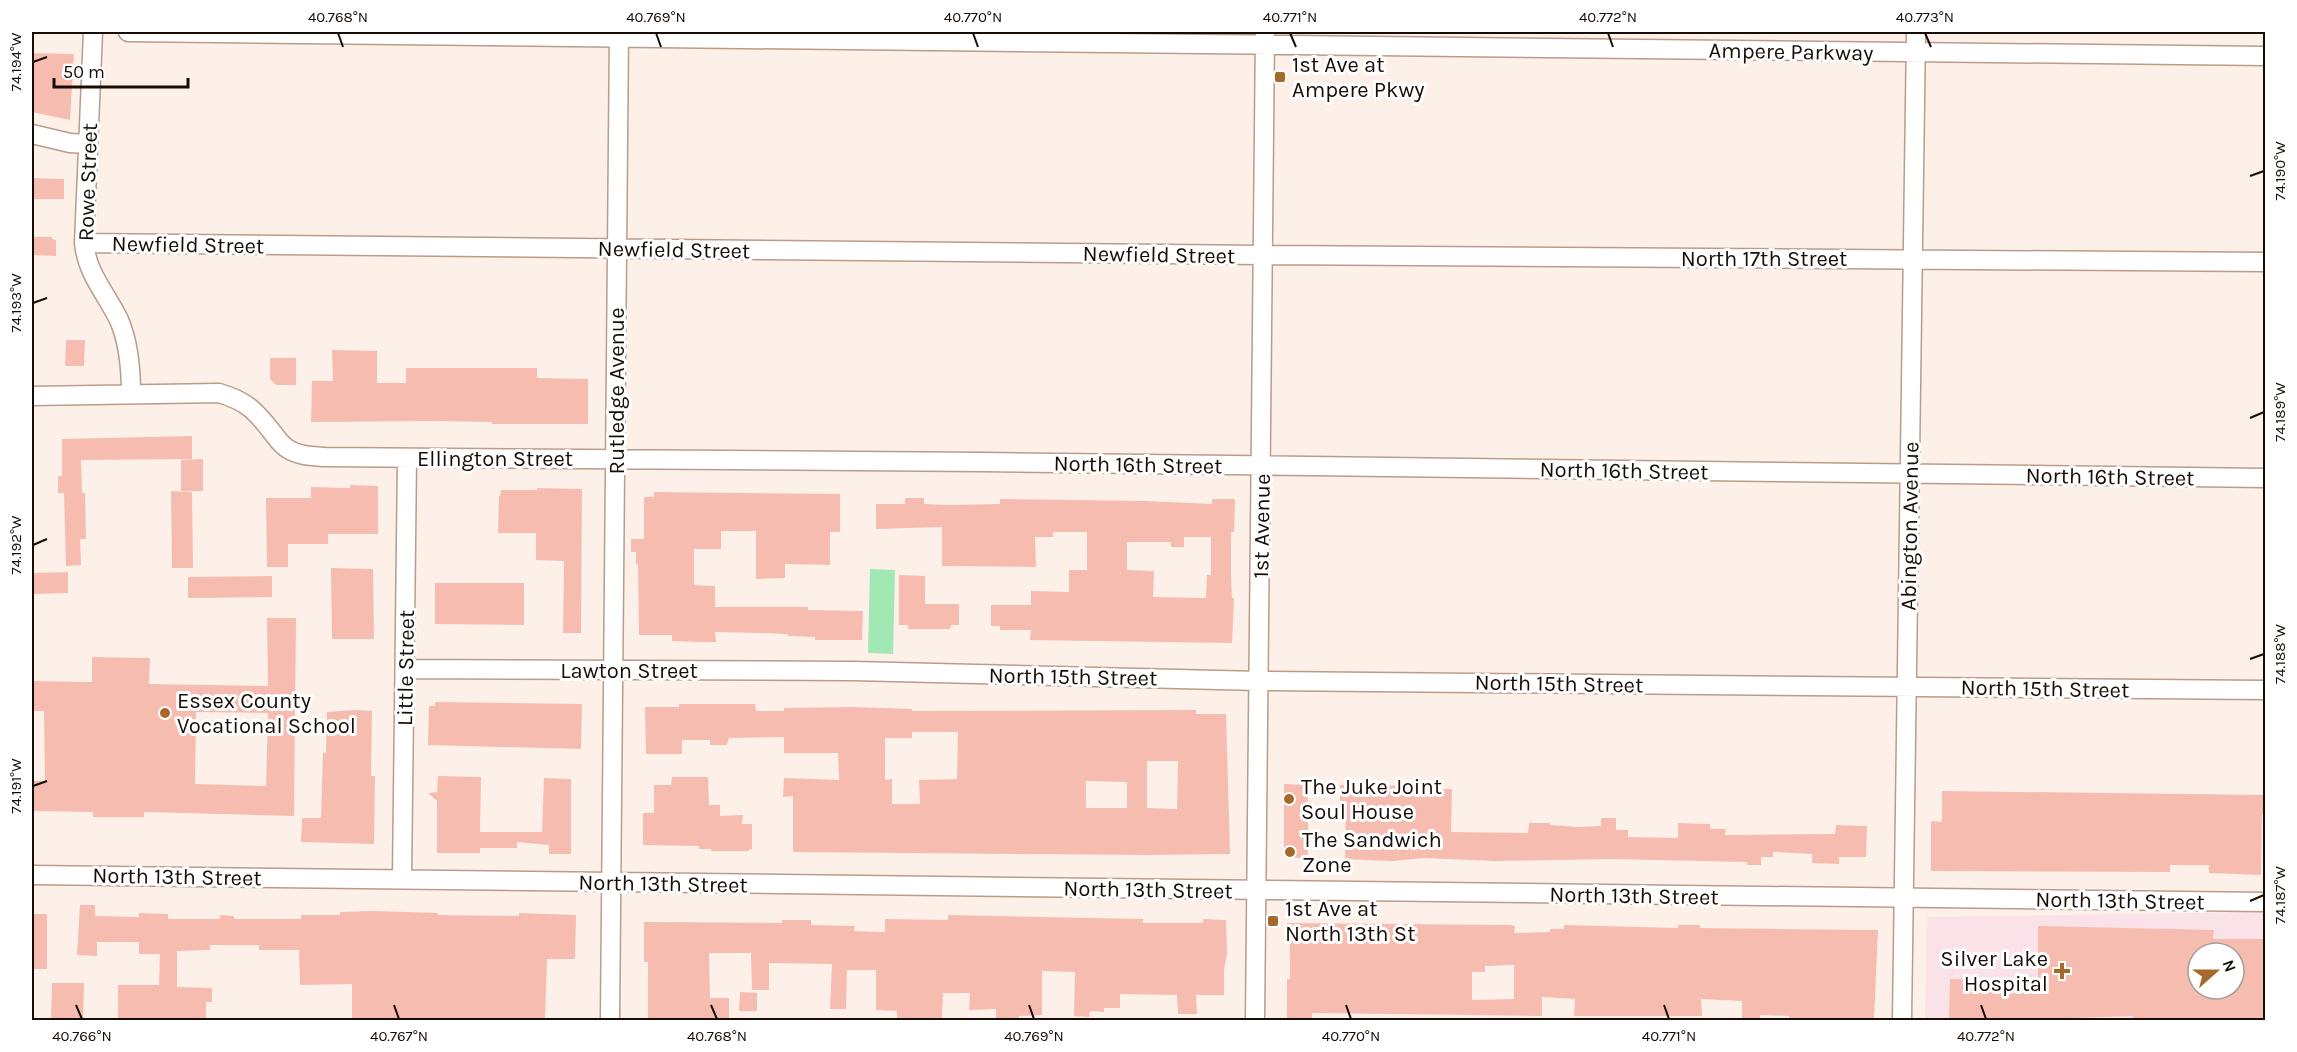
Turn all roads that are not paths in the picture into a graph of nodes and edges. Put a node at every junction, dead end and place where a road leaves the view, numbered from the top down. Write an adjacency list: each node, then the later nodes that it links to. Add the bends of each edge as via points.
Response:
1 (93, 32): 10 (street, Rowe Street)
2 (128, 32): 3 (street, Ampere Parkway)
3 (148, 32): 5 (street, Ampere Parkway)
4 (1916, 32): 7 (street, Abington Avenue)
5 (619, 34): 6 (street, Ampere Parkway); 12 (street, Rutledge Avenue)
6 (1265, 38): 7 (street, Ampere Parkway); 13 (street, 1st Avenue)
7 (1915, 52): 8 (street, Ampere Parkway); 14 (street, Abington Avenue)
8 (2265, 56)
9 (32, 134): 10 (street)
10 (88, 144): 11 (street, Rowe Street)
11 (84, 243): 12 (street, Newfield Street); 16 (street, Rowe Street, via 90,271 124,333)
12 (617, 248): 13 (street, Newfield Street); 19 (street, Rutledge Avenue)
13 (1263, 255): 14 (street, North 17th Street); 21 (street, 1st Avenue)
14 (1913, 258): 15 (street, North 17th Street); 22 (street, Abington Avenue)
15 (2265, 262)
16 (131, 394): 17 (street, Ellington Street); 18 (street, Ellington Street, via 230,396 250,406 281,445 298,454)
17 (32, 396)
18 (407, 458): 19 (street, Ellington Street); 24 (street, Little Street)
19 (616, 459): 20 (street, Ellington Street); 25 (street, Rutledge Avenue)
20 (983, 462): 21 (street, North 16th Street)
21 (1261, 466): 22 (street, North 16th Street); 27 (street, 1st Avenue)
22 (1910, 474): 23 (street, North 16th Street); 28 (street, Abington Avenue)
23 (2265, 478)
24 (405, 669): 25 (street, Lawton Street); 31 (street, Little Street)
25 (614, 670): 26 (street, Lawton Street); 32 (street, Rutledge Avenue)
26 (853, 671): 27 (street, North 15th Street)
27 (1259, 681): 28 (street, North 15th Street); 33 (street, 1st Avenue)
28 (1906, 687): 29 (street, North 15th Street); 34 (street, Abington Avenue)
29 (2265, 690)
30 (32, 875): 31 (street, North 13th Street)
31 (402, 878): 32 (street, North 13th Street)
32 (610, 882): 33 (street, North 13th Street); 36 (street, Rutledge Avenue)
33 (1257, 890): 34 (street, North 13th Street); 37 (street, 1st Avenue)
34 (1903, 898): 35 (street, North 13th Street); 38 (street, Abington Avenue)
35 (2265, 902)
36 (610, 1020)
37 (1255, 1020)
38 (1902, 1020)

